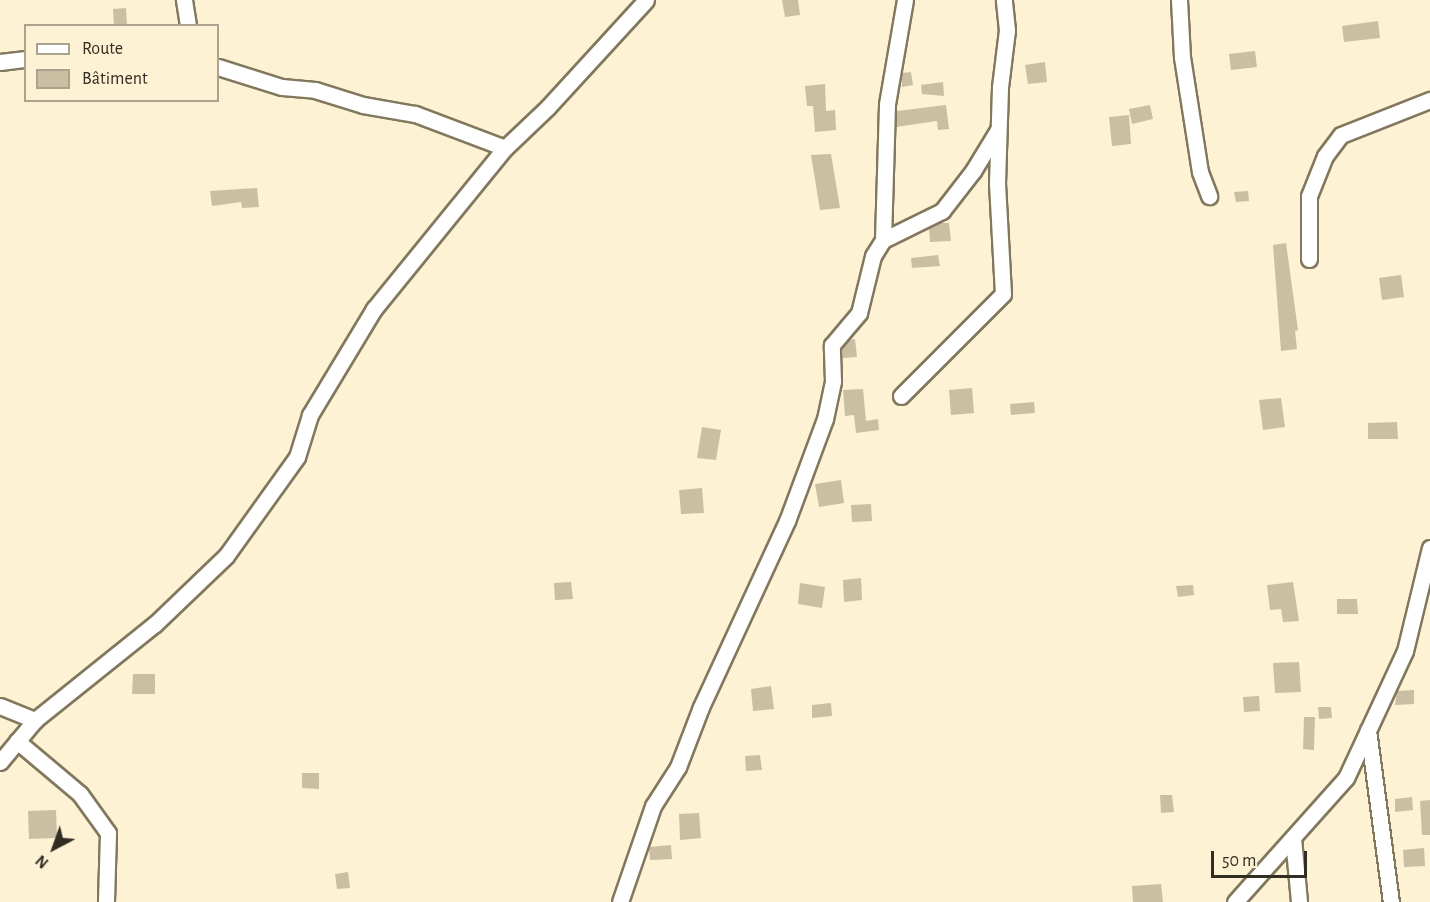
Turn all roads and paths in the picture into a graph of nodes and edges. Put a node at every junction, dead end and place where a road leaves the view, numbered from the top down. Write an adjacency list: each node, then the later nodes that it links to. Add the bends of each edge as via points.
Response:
1 (184, 0): 6 (street)
2 (646, 0): 12 (street)
3 (905, 0): 14 (street, via 887,104)
4 (1004, 0): 11 (street, via 1007,30)
5 (1179, 0): 13 (street, via 1182,57 1200,172)
6 (188, 24)
7 (24, 59): 8 (street)
8 (0, 62)
9 (219, 67): 12 (street, via 282,87 315,90 363,105 415,114)
10 (1430, 100): 15 (street, via 1341,135 1325,156 1309,196)
11 (999, 128): 14 (street, via 974,171 942,211); 16 (street, via 996,183 1003,294)
12 (505, 148): 19 (street, via 475,190 374,309 310,415 297,457 226,556 155,624)
13 (1209, 196)
14 (883, 240): 25 (street, via 873,256 859,313 832,345 833,381 825,419 787,521 715,676 678,767 653,806)
15 (1309, 259)
16 (901, 396)
17 (1430, 548): 20 (street, via 1405,651)
18 (0, 706): 19 (street)
19 (35, 720): 21 (street)
20 (1368, 730): 23 (street, via 1347,778); 28 (street)
21 (17, 741): 22 (street); 24 (street, via 80,794 108,833)
22 (0, 762)
23 (1293, 838): 26 (street); 27 (street)
24 (106, 902)
25 (620, 902)
26 (1235, 902)
27 (1299, 902)
28 (1390, 902)

